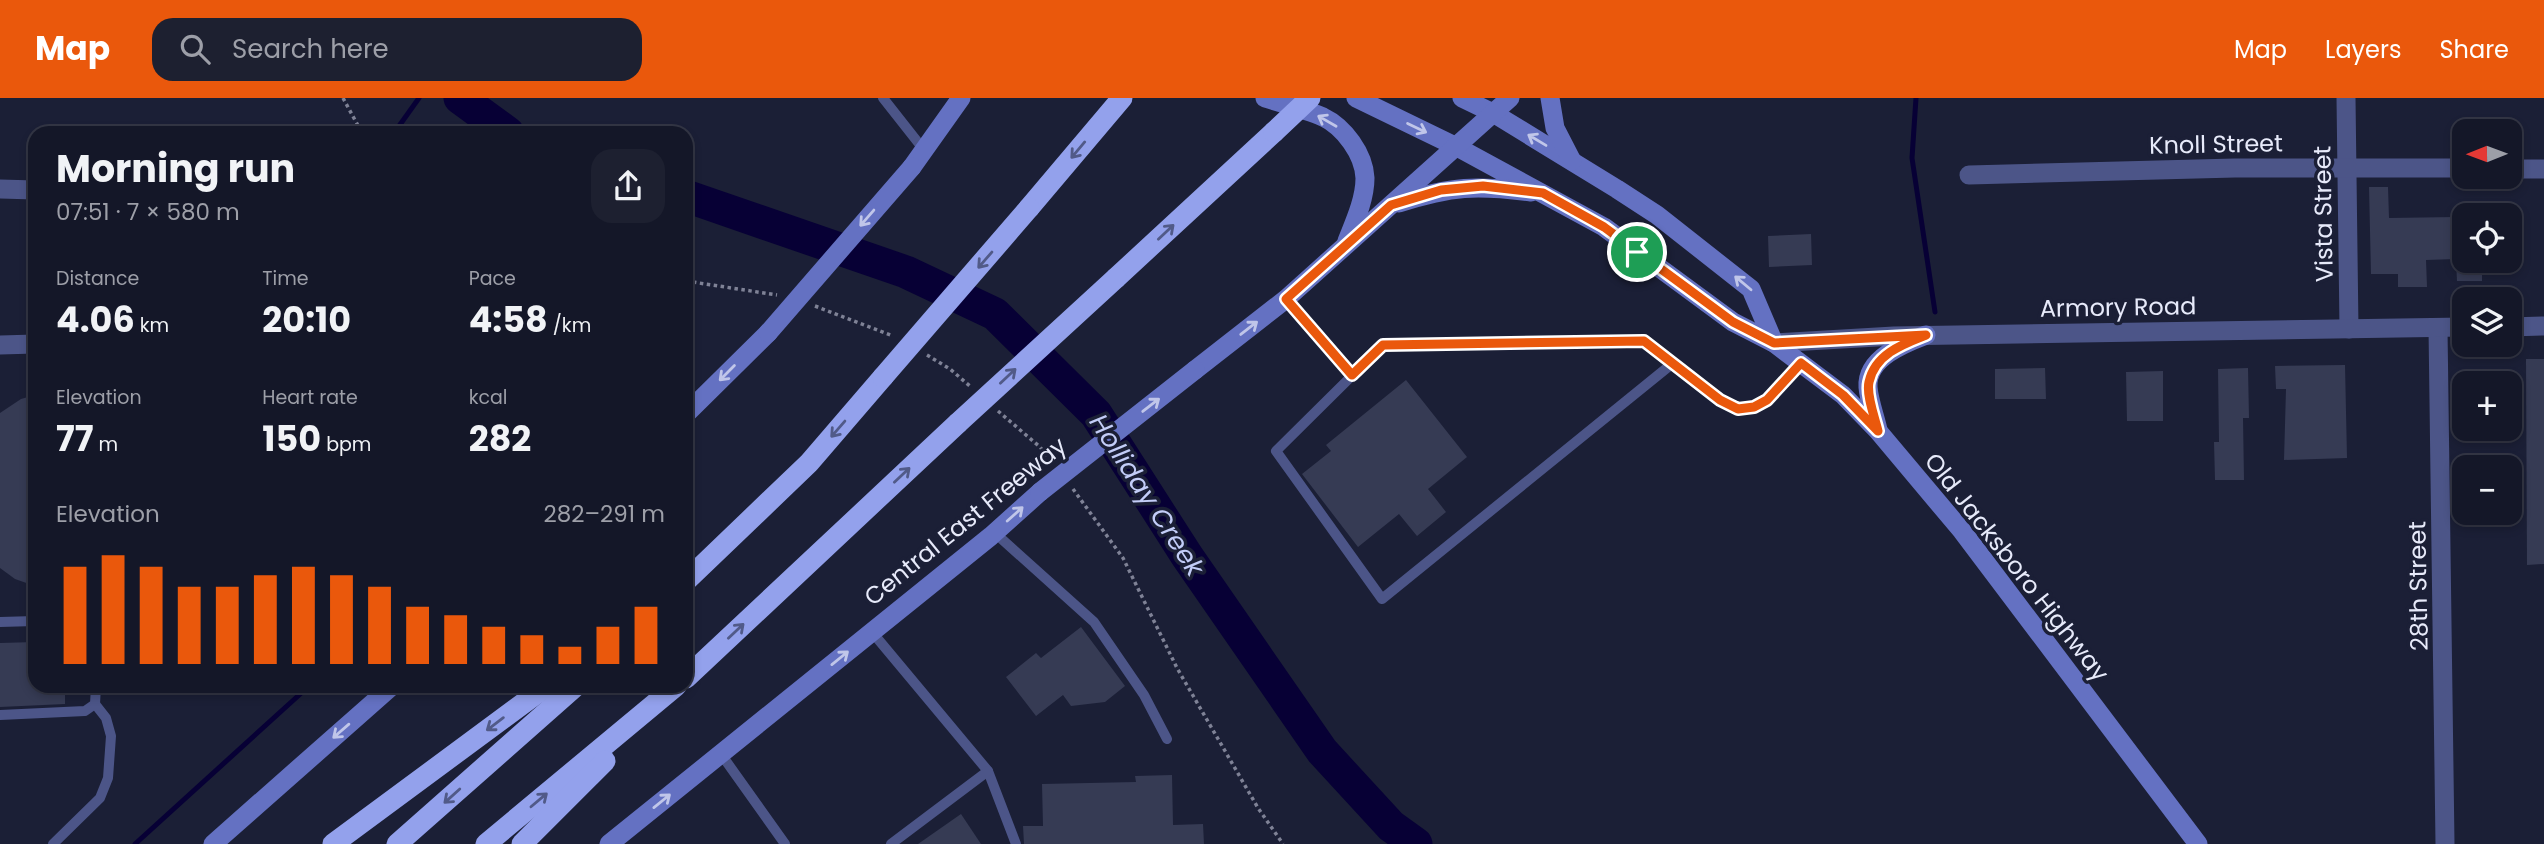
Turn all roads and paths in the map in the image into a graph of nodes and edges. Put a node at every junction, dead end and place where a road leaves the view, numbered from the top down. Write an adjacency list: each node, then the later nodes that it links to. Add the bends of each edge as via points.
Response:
1 (343, 98): 13 (path)
2 (883, 98): 15 (lane)
3 (961, 98): 15 (main road)
4 (1122, 98): 43 (highway, one-way to 43, bridge, via 808,463)
5 (1265, 98): 26 (main road, one-way to 5, via 1359,212 1365,177 1357,150 1324,117)
6 (1310, 98): 47 (highway, one-way to 6, bridge)
7 (1356, 98): 14 (main road, Old Jacksboro Highway, one-way to 14)
8 (1462, 98): 12 (main road)
9 (1510, 98): 12 (main road, Central East Freeway)
10 (1550, 98): 16 (main road, via 1555,128)
11 (2346, 98): 17 (street, Vista Street)
12 (1493, 113): 14 (main road, Central East Freeway); 16 (main road, one-way to 12)
13 (357, 126)
14 (1457, 147): 24 (main road, Old Jacksboro Highway); 25 (main road, Central East Freeway)
15 (918, 158): 40 (main road, one-way to 40, bridge, via 768,333)
16 (1572, 162): 34 (main road, one-way to 16, via 1751,289 1657,215)
17 (2346, 167): 18 (street, Knoll Street); 21 (street, Knoll Street); 32 (street, Vista Street)
18 (2452, 168)
19 (2522, 169): 20 (street)
20 (2544, 169)
21 (1969, 175)
22 (0, 189): 23 (street)
23 (28, 190)
24 (1543, 193): 25 (main road, via 1483,186 1441,190); 34 (main road, Old Jacksboro Highway, via 1604,227 1733,322)
25 (1391, 205): 26 (main road, Central East Freeway)
26 (1346, 245): 27 (main road, Central East Freeway)
27 (1286, 299): 39 (lane); 42 (main road, Central East Freeway, one-way to 27, bridge, via 1040,492)
28 (2452, 327): 31 (street, Armory Road)
29 (2522, 327): 30 (street)
30 (2544, 327)
31 (2438, 328): 32 (street, Armory Road); 70 (street, 28th Street)
32 (2349, 329): 33 (street, Armory Road)
33 (1926, 335): 34 (street, Armory Road); 41 (main road, via 1896,346 1877,364 1868,384)
34 (1774, 343): 38 (main road, Old Jacksboro Highway)
35 (28, 344): 36 (street)
36 (0, 345)
37 (1673, 363): 38 (lane, via 1738,409 1767,400); 39 (lane, via 1644,341 1383,345); 39 (lane, via 1382,599 1276,451)
38 (1801, 363): 41 (main road, Old Jacksboro Highway, via 1843,395)
39 (1352, 375)
40 (693, 407)
41 (1878, 431): 69 (main road, Old Jacksboro Highway, via 1962,531)
42 (995, 533): 46 (main road, Central East Freeway); 56 (lane, via 1094,622)
43 (693, 574)
44 (28, 621): 45 (lane)
45 (0, 622)
46 (872, 632): 57 (main road, Central East Freeway, one-way to 46); 58 (lane)
47 (693, 671)
48 (96, 693): 54 (lane)
49 (384, 693): 61 (main road, one-way to 61)
50 (537, 693): 62 (highway, one-way to 62)
51 (568, 693): 63 (highway, one-way to 63)
52 (669, 693): 64 (highway, one-way to 52)
53 (670, 693): 65 (highway)
54 (95, 704): 55 (lane, via 72,713); 60 (lane, via 106,718 111,736 108,778 100,799)
55 (0, 715)
56 (1167, 738)
57 (721, 754): 59 (main road, Central East Freeway, one-way to 57); 66 (lane)
58 (988, 771): 67 (lane); 68 (lane)
59 (621, 840)
60 (53, 844)
61 (213, 844)
62 (333, 844)
63 (397, 844)
64 (486, 844)
65 (522, 844)
66 (785, 844)
67 (891, 844)
68 (1016, 844)
69 (2198, 844)
70 (2445, 844)

